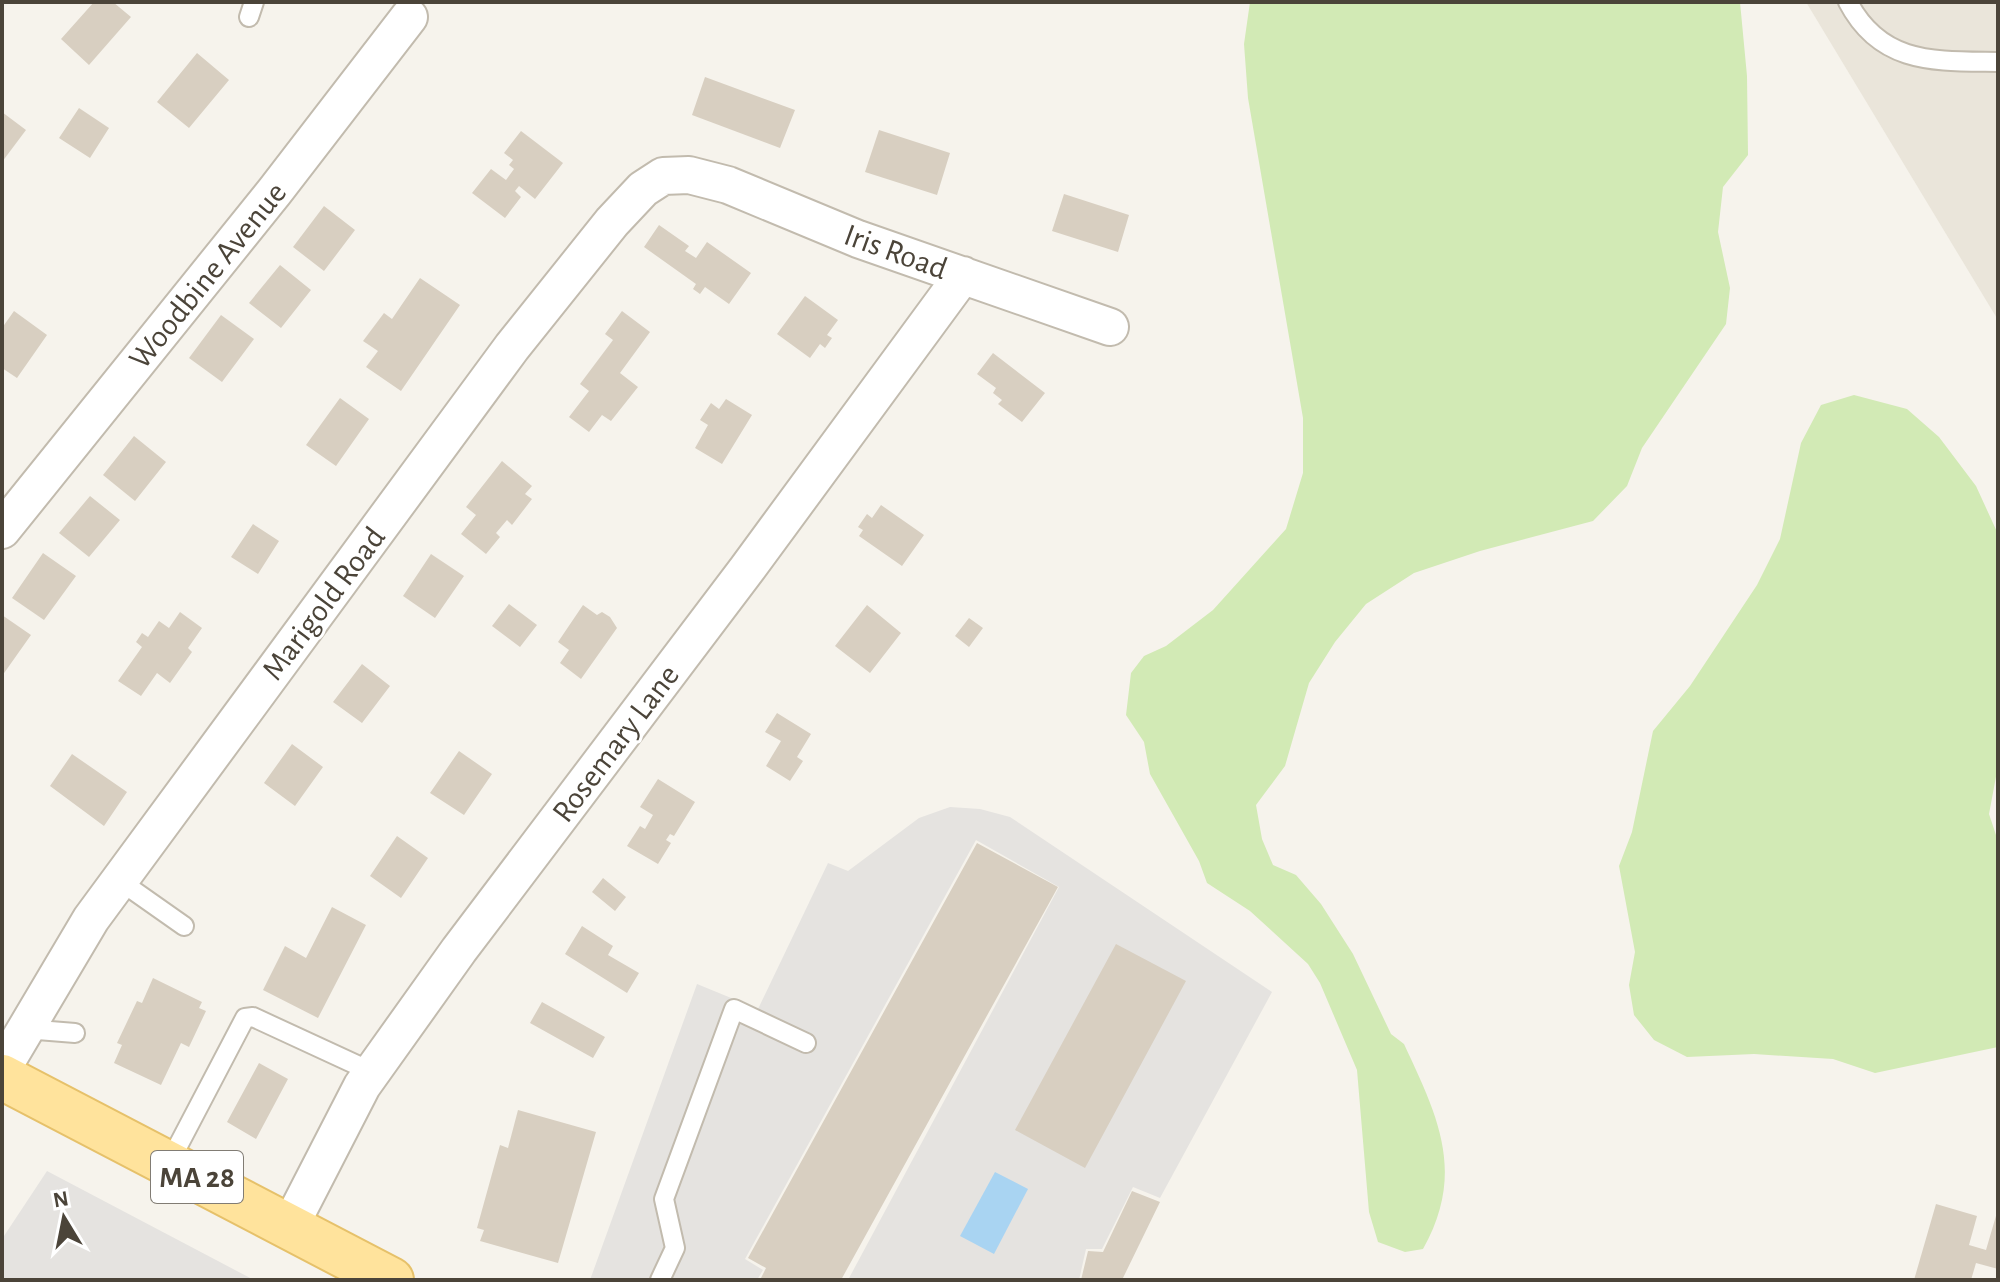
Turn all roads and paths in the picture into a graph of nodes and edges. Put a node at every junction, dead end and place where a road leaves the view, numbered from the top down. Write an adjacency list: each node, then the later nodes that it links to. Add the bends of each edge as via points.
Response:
1 (1848, 2): 3 (lane, via 1862,29 1897,51 1940,61)
2 (409, 17): 7 (street, Woodbine Avenue)
3 (1998, 62)
4 (682, 175): 5 (street, Iris Road, via 728,185); 8 (street, Marigold Road, via 663,176 643,189 512,347)
5 (963, 275): 6 (street, Iris Road); 14 (street, Rosemary Lane)
6 (1110, 327)
7 (2, 530)
8 (120, 881): 9 (lane); 10 (street, Marigold Road)
9 (184, 926)
10 (25, 1029): 11 (lane); 13 (street, Marigold Road)
11 (75, 1033)
12 (806, 1043): 19 (lane, via 734,1009 664,1199 675,1248)
13 (2, 1069)
14 (372, 1072): 16 (lane, via 253,1017 240,1022); 17 (street, Rosemary Lane)
15 (2, 1077): 16 (main road, MA 28)
16 (169, 1163): 17 (main road, MA 28)
17 (290, 1226): 18 (main road, MA 28)
18 (391, 1280)
19 (660, 1280)

